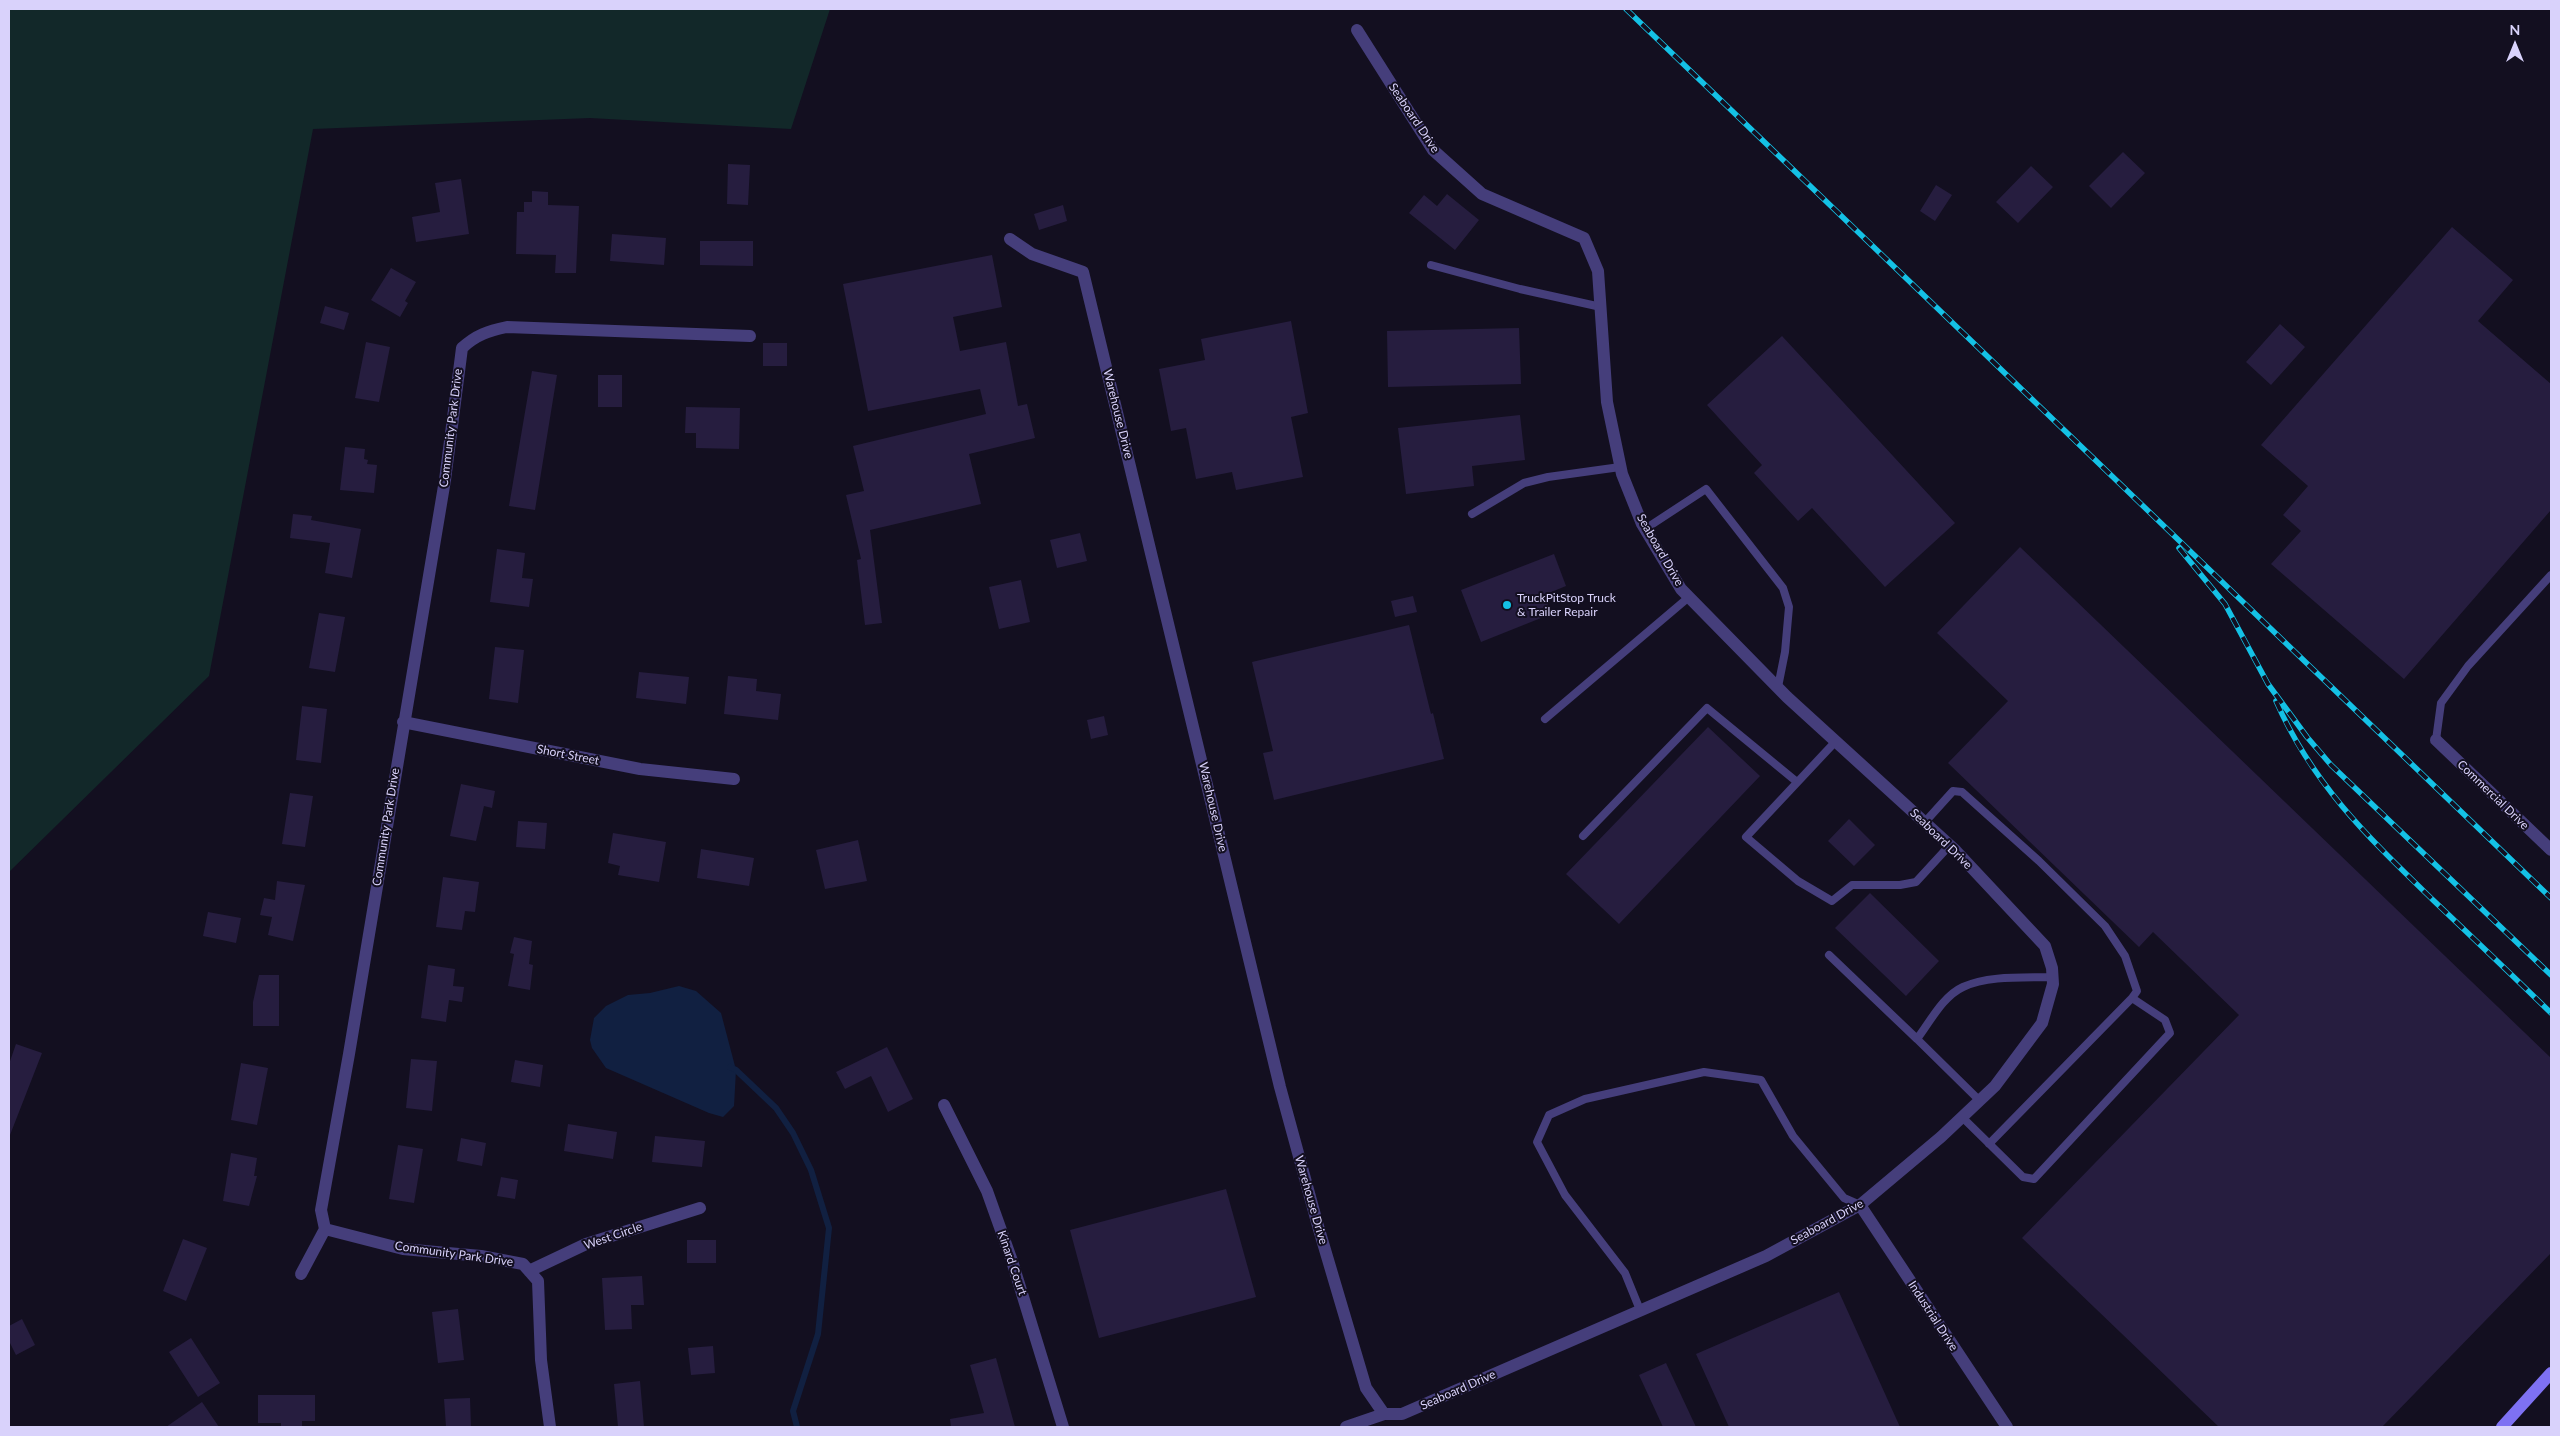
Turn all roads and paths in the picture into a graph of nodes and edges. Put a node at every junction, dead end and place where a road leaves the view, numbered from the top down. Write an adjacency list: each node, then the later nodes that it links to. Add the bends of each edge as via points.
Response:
1 (1357, 30): 4 (street, Seaboard Drive, via 1433,150 1482,194 1584,238 1598,271)
2 (1010, 238): 37 (street, Warehouse Drive, via 1032,254 1083,272 1280,1087 1366,1388)
3 (1431, 265): 4 (lane)
4 (1600, 307): 6 (street, Seaboard Drive, via 1606,402)
5 (750, 336): 13 (street, Community Park Drive, via 507,327 480,334 462,348 445,480)
6 (1620, 467): 7 (lane, via 1524,483); 8 (street, Seaboard Drive)
7 (1472, 514)
8 (1645, 529): 10 (street, Seaboard Drive); 11 (lane, via 1706,489 1783,588 1789,607 1786,652)
9 (2551, 575): 14 (lane, via 2468,666 2441,703)
10 (1689, 597): 11 (street, Seaboard Drive); 12 (lane)
11 (1778, 688): 15 (street, Seaboard Drive)
12 (1545, 719)
13 (404, 722): 16 (street, Short Street, via 640,768); 32 (street, Community Park Drive, via 321,1210)
14 (2436, 740): 21 (street, Commercial Drive)
15 (1836, 741): 17 (lane); 18 (street, Seaboard Drive)
16 (734, 779)
17 (1798, 782): 19 (lane, via 1706,708); 20 (lane, via 1746,837 1798,881 1832,902 1852,885 1900,886 1916,882)
18 (1925, 822): 20 (street, Seaboard Drive); 24 (lane, via 1953,791 1962,792 2105,926 2133,974 2137,991)
19 (1583, 836)
20 (1950, 845): 23 (street, Seaboard Drive, via 2045,946)
21 (2551, 850)
22 (1829, 955): 25 (lane)
23 (2052, 977): 25 (lane, via 1988,980 1963,987 1944,1004); 26 (street, Seaboard Drive, via 2042,1023 1995,1086)
24 (2132, 998): 29 (lane); 29 (lane, via 2165,1020 2170,1033 2034,1179 2023,1177)
25 (1917, 1039): 26 (lane)
26 (1979, 1100): 28 (street, Seaboard Drive)
27 (944, 1105): 40 (street, Kinard Court, via 987,1191)
28 (1962, 1117): 29 (lane); 30 (street, Seaboard Drive)
29 (1989, 1144)
30 (1860, 1205): 35 (street, Seaboard Drive, via 1766,1256); 35 (lane, via 1844,1198 1793,1136 1761,1080 1704,1072 1585,1099 1549,1115 1538,1142 1565,1195 1625,1273); 42 (street, Industrial Drive)
31 (700, 1208): 33 (street, West Circle, via 586,1244)
32 (324, 1229): 33 (street, Community Park Drive, via 404,1249 515,1262 523,1264); 34 (street)
33 (529, 1271): 39 (street, Community Park Drive, via 538,1281 541,1360)
34 (300, 1274)
35 (1640, 1310): 37 (street, Seaboard Drive, via 1402,1414)
36 (2551, 1374): 43 (main road)
37 (1384, 1414): 38 (street, Seaboard Drive)
38 (1366, 1424): 41 (street, Seaboard Drive)
39 (550, 1427)
40 (1063, 1427)
41 (1346, 1427)
42 (2007, 1427)
43 (2502, 1427)

